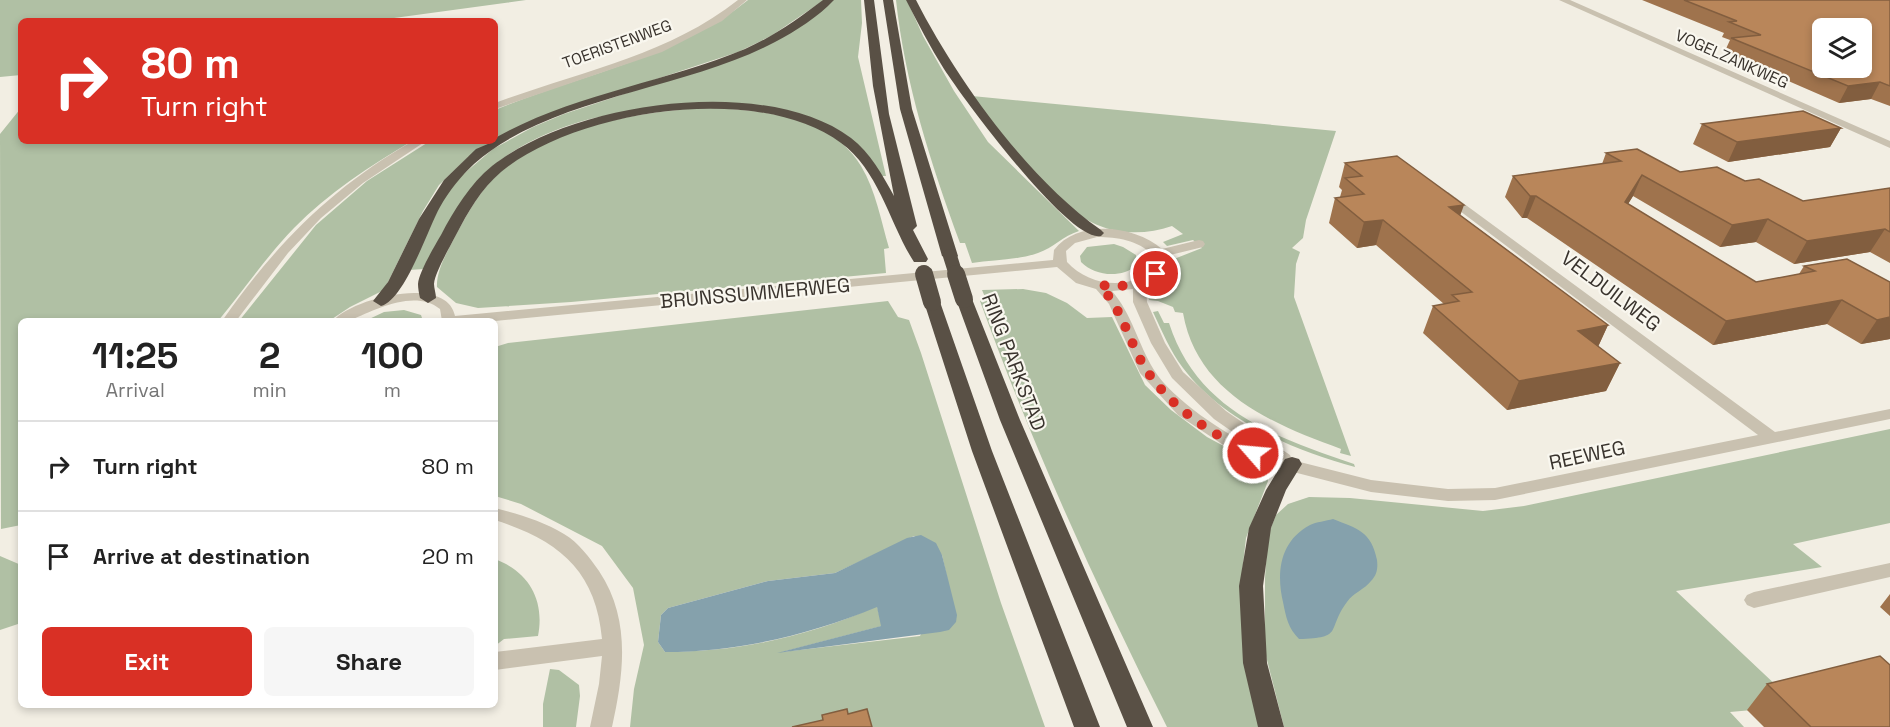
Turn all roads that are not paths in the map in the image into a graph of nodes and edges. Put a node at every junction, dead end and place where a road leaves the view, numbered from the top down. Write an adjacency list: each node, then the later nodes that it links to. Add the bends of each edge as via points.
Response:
1 (743, 0): 7 (street, TOERISTENWEG, via 706,26 660,48)
2 (830, 0): 8 (highway, via 796,25 756,46 562,112)
3 (869, 0): 16 (highway, via 883,110)
4 (888, 0): 36 (highway, RING PARKSTAD, bridge, via 906,109 964,299 1028,464)
5 (911, 0): 13 (highway, via 942,59 986,120 1051,195)
6 (1563, 0): 11 (street, VOGELZANKWEG)
7 (498, 105)
8 (498, 143)
9 (416, 144): 22 (street, via 323,209 284,250)
10 (496, 144): 21 (highway, via 467,164 443,189 396,284)
11 (1890, 145)
12 (1435, 186): 27 (street, VELDUILWEG)
13 (1096, 234): 15 (street, via 1136,238); 17 (street, via 1064,244 1058,256)
14 (1198, 244): 15 (street)
15 (1159, 254): 18 (street, via 1161,261 1156,274)
16 (920, 259): 20 (highway, via 865,160 846,139 811,121 778,112 736,106 684,106 583,125 543,140 509,159 469,196 426,284); 35 (highway, bridge, via 1002,505)
17 (1060, 263): 19 (street, via 1070,274); 25 (street, BRUNSSUMMERWEG)
18 (1139, 284): 19 (street); 28 (street, REEWEG, via 1140,302 1177,375 1220,415)
19 (1100, 285): 28 (street, REEWEG, via 1115,303 1148,373 1167,396 1237,446 1268,460)
20 (428, 298): 21 (street); 24 (street, via 443,304)
21 (381, 301): 23 (street)
22 (231, 318)
23 (345, 318)
24 (450, 318)
25 (482, 318)
26 (1890, 414): 27 (street, REEWEG)
27 (1772, 438): 28 (street, REEWEG, via 1474,496 1371,486)
28 (1292, 464): 37 (highway, via 1260,528 1251,586 1255,663)
29 (498, 515): 32 (street, via 555,537 576,555 605,597)
30 (1890, 570): 31 (street)
31 (1754, 600)
32 (613, 646): 33 (street); 34 (street)
33 (498, 661)
34 (601, 727)
35 (1087, 727)
36 (1140, 727)
37 (1271, 727)

